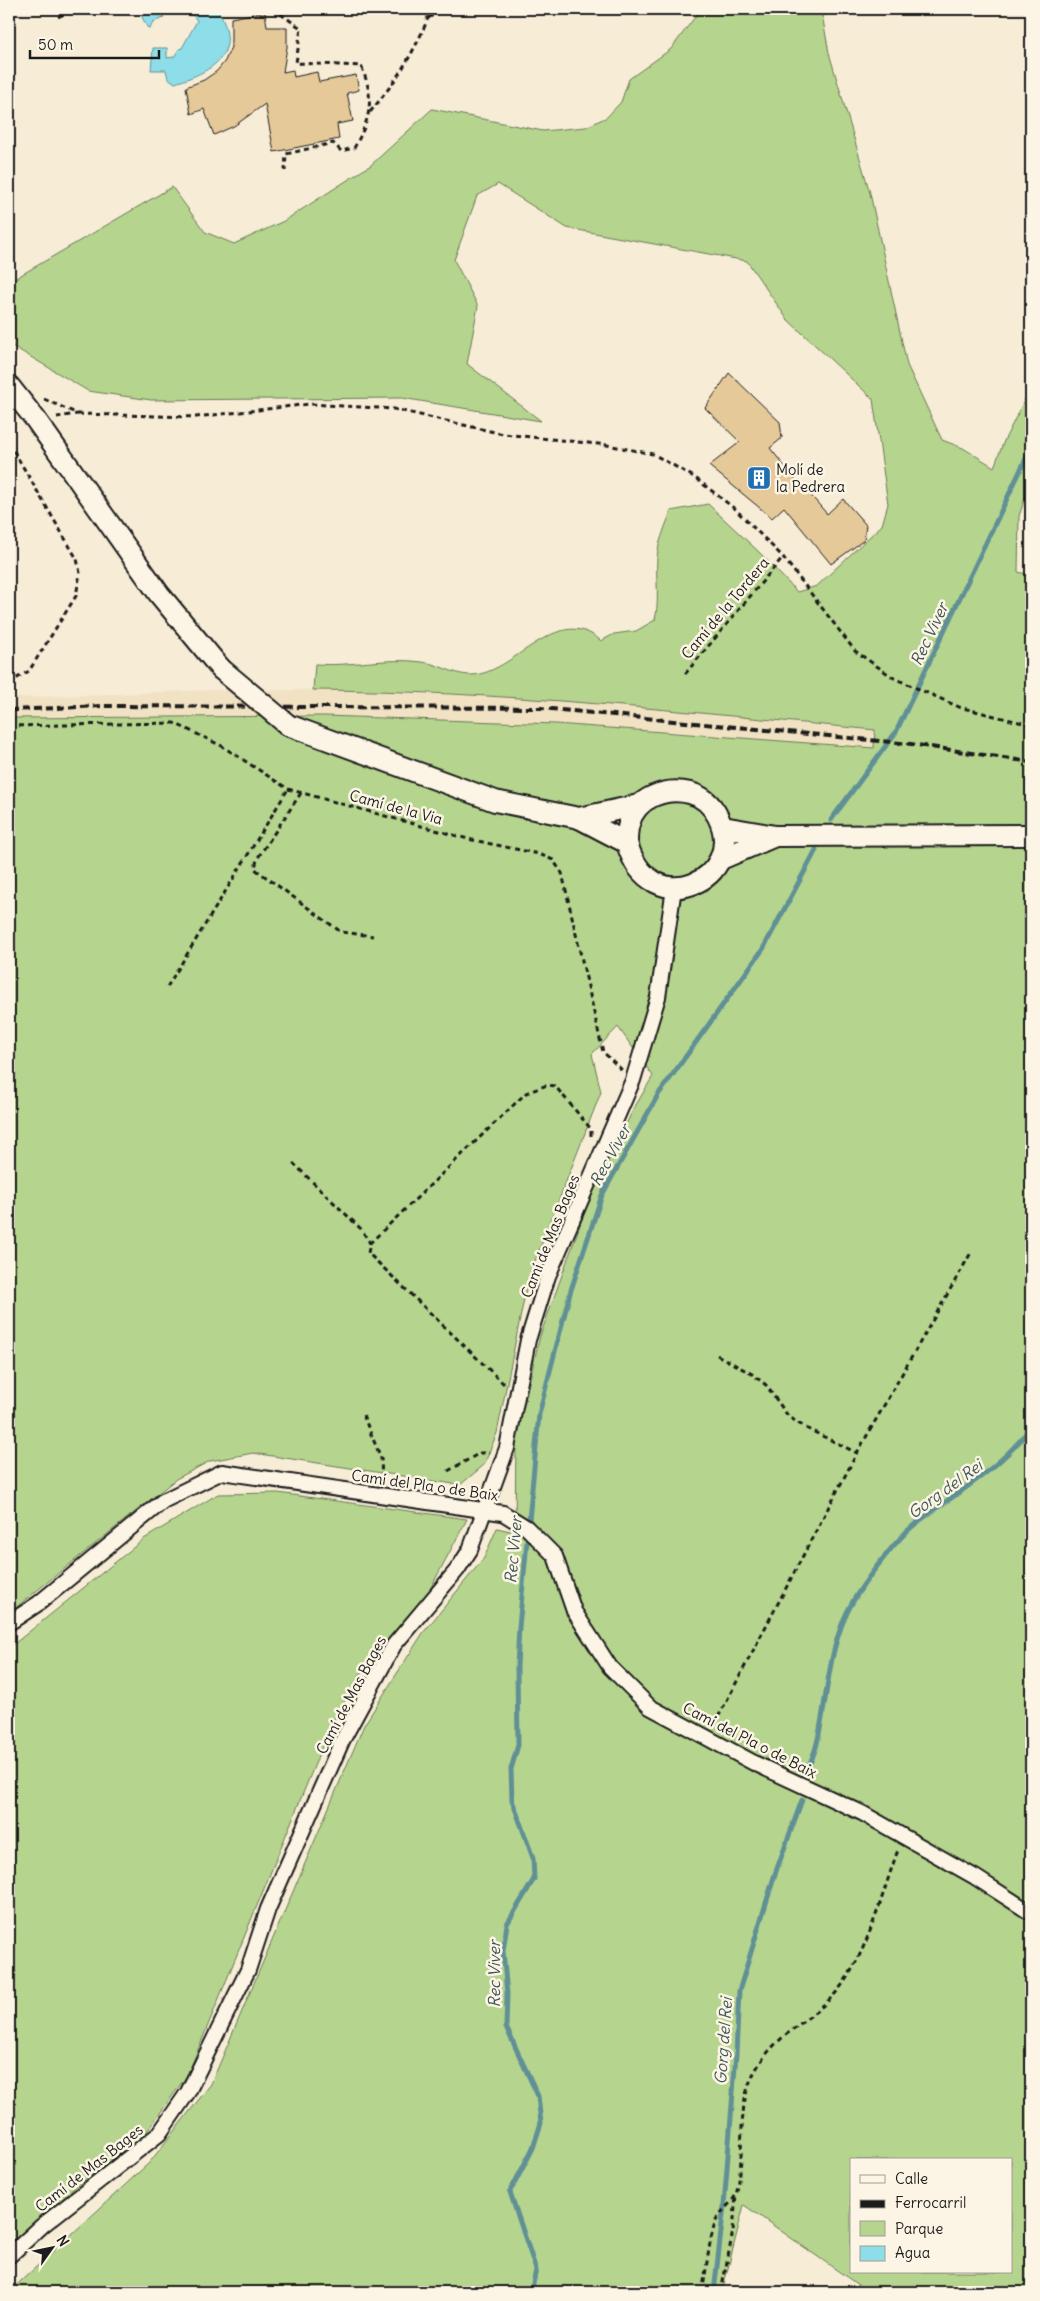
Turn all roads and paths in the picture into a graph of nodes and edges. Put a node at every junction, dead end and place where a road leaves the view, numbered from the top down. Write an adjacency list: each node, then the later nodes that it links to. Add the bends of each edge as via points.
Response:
1 (73, 9): 5 (path)
2 (273, 9): 7 (path, via 301,28 296,63 360,66 367,81)
3 (424, 9): 6 (path)
4 (445, 9): 6 (path)
5 (58, 17)
6 (428, 18): 7 (path, via 392,84)
7 (370, 113): 8 (path, via 354,148 341,151 333,143 286,154)
8 (285, 171)
9 (9, 386): 20 (street, bridge, via 160,594 221,669 288,725 495,801)
10 (78, 414): 12 (path, via 196,417 310,404 394,409 503,434 644,452 694,477 735,509)
11 (9, 443): 14 (path, via 76,560 80,573 76,596 29,670)
12 (783, 557): 13 (path, Camí de la Tordera); 15 (path, via 855,651 894,678 959,707)
13 (685, 674)
14 (9, 682)
15 (1031, 725)
16 (9, 726): 17 (path, Camí de la Via, via 174,723 222,746)
17 (288, 789): 18 (path, Camí de la Via); 28 (path)
18 (301, 793): 27 (path, via 257,859 255,869 341,932); 29 (path, Camí de la Via, via 553,860 562,873 603,1052)
19 (640, 805): 20 (street); 21 (street, via 657,793 677,790 697,795 714,808); 24 (street, via 629,823)
20 (579, 818): 24 (street)
21 (723, 826): 23 (street); 25 (street, via 724,843)
22 (1031, 835): 23 (street)
23 (775, 836): 25 (street)
24 (626, 843): 26 (street, via 631,860 642,874 656,884)
25 (720, 858): 26 (street, via 709,874 693,885)
26 (674, 888): 29 (street, Camí de Mas Bages, via 658,998)
27 (373, 936)
28 (167, 987)
29 (633, 1080): 43 (street, Camí de Mas Bages, via 548,1276 528,1340 507,1448)
30 (589, 1145): 32 (path, via 591,1129 555,1086 547,1085 526,1093)
31 (293, 1163): 32 (path, via 361,1229)
32 (370, 1243): 35 (path, via 368,1253 506,1385)
33 (972, 1251): 39 (path)
34 (717, 1356): 39 (path, via 766,1385 788,1416)
35 (508, 1376)
36 (362, 1416): 42 (path, via 381,1458)
37 (491, 1444): 38 (path)
38 (490, 1453): 40 (path); 41 (path, via 480,1453)
39 (857, 1453): 45 (path)
40 (488, 1462)
41 (448, 1471)
42 (383, 1495): 43 (street, Camí del Pla o de Baix); 44 (street, Camí del Pla o de Baix, via 222,1472 163,1501 39,1603)
43 (486, 1510): 45 (street, Camí del Pla o de Baix, via 503,1513 527,1528 555,1556 574,1612 610,1667 650,1707); 49 (street, Camí de Mas Bages, via 470,1550 394,1646 342,1741 268,1909 248,1970 188,2092 159,2134 43,2225)
44 (9, 1623)
45 (708, 1737): 46 (street, Camí del Pla o de Baix)
46 (903, 1836): 47 (street, Camí del Pla o de Baix); 48 (path, via 866,1939 847,1976 830,1998 773,2044 754,2072 744,2104)
47 (1031, 1913)
48 (736, 2194): 50 (path, via 716,2220); 51 (path, via 733,2231)
49 (9, 2256)
50 (702, 2292)
51 (721, 2292)

